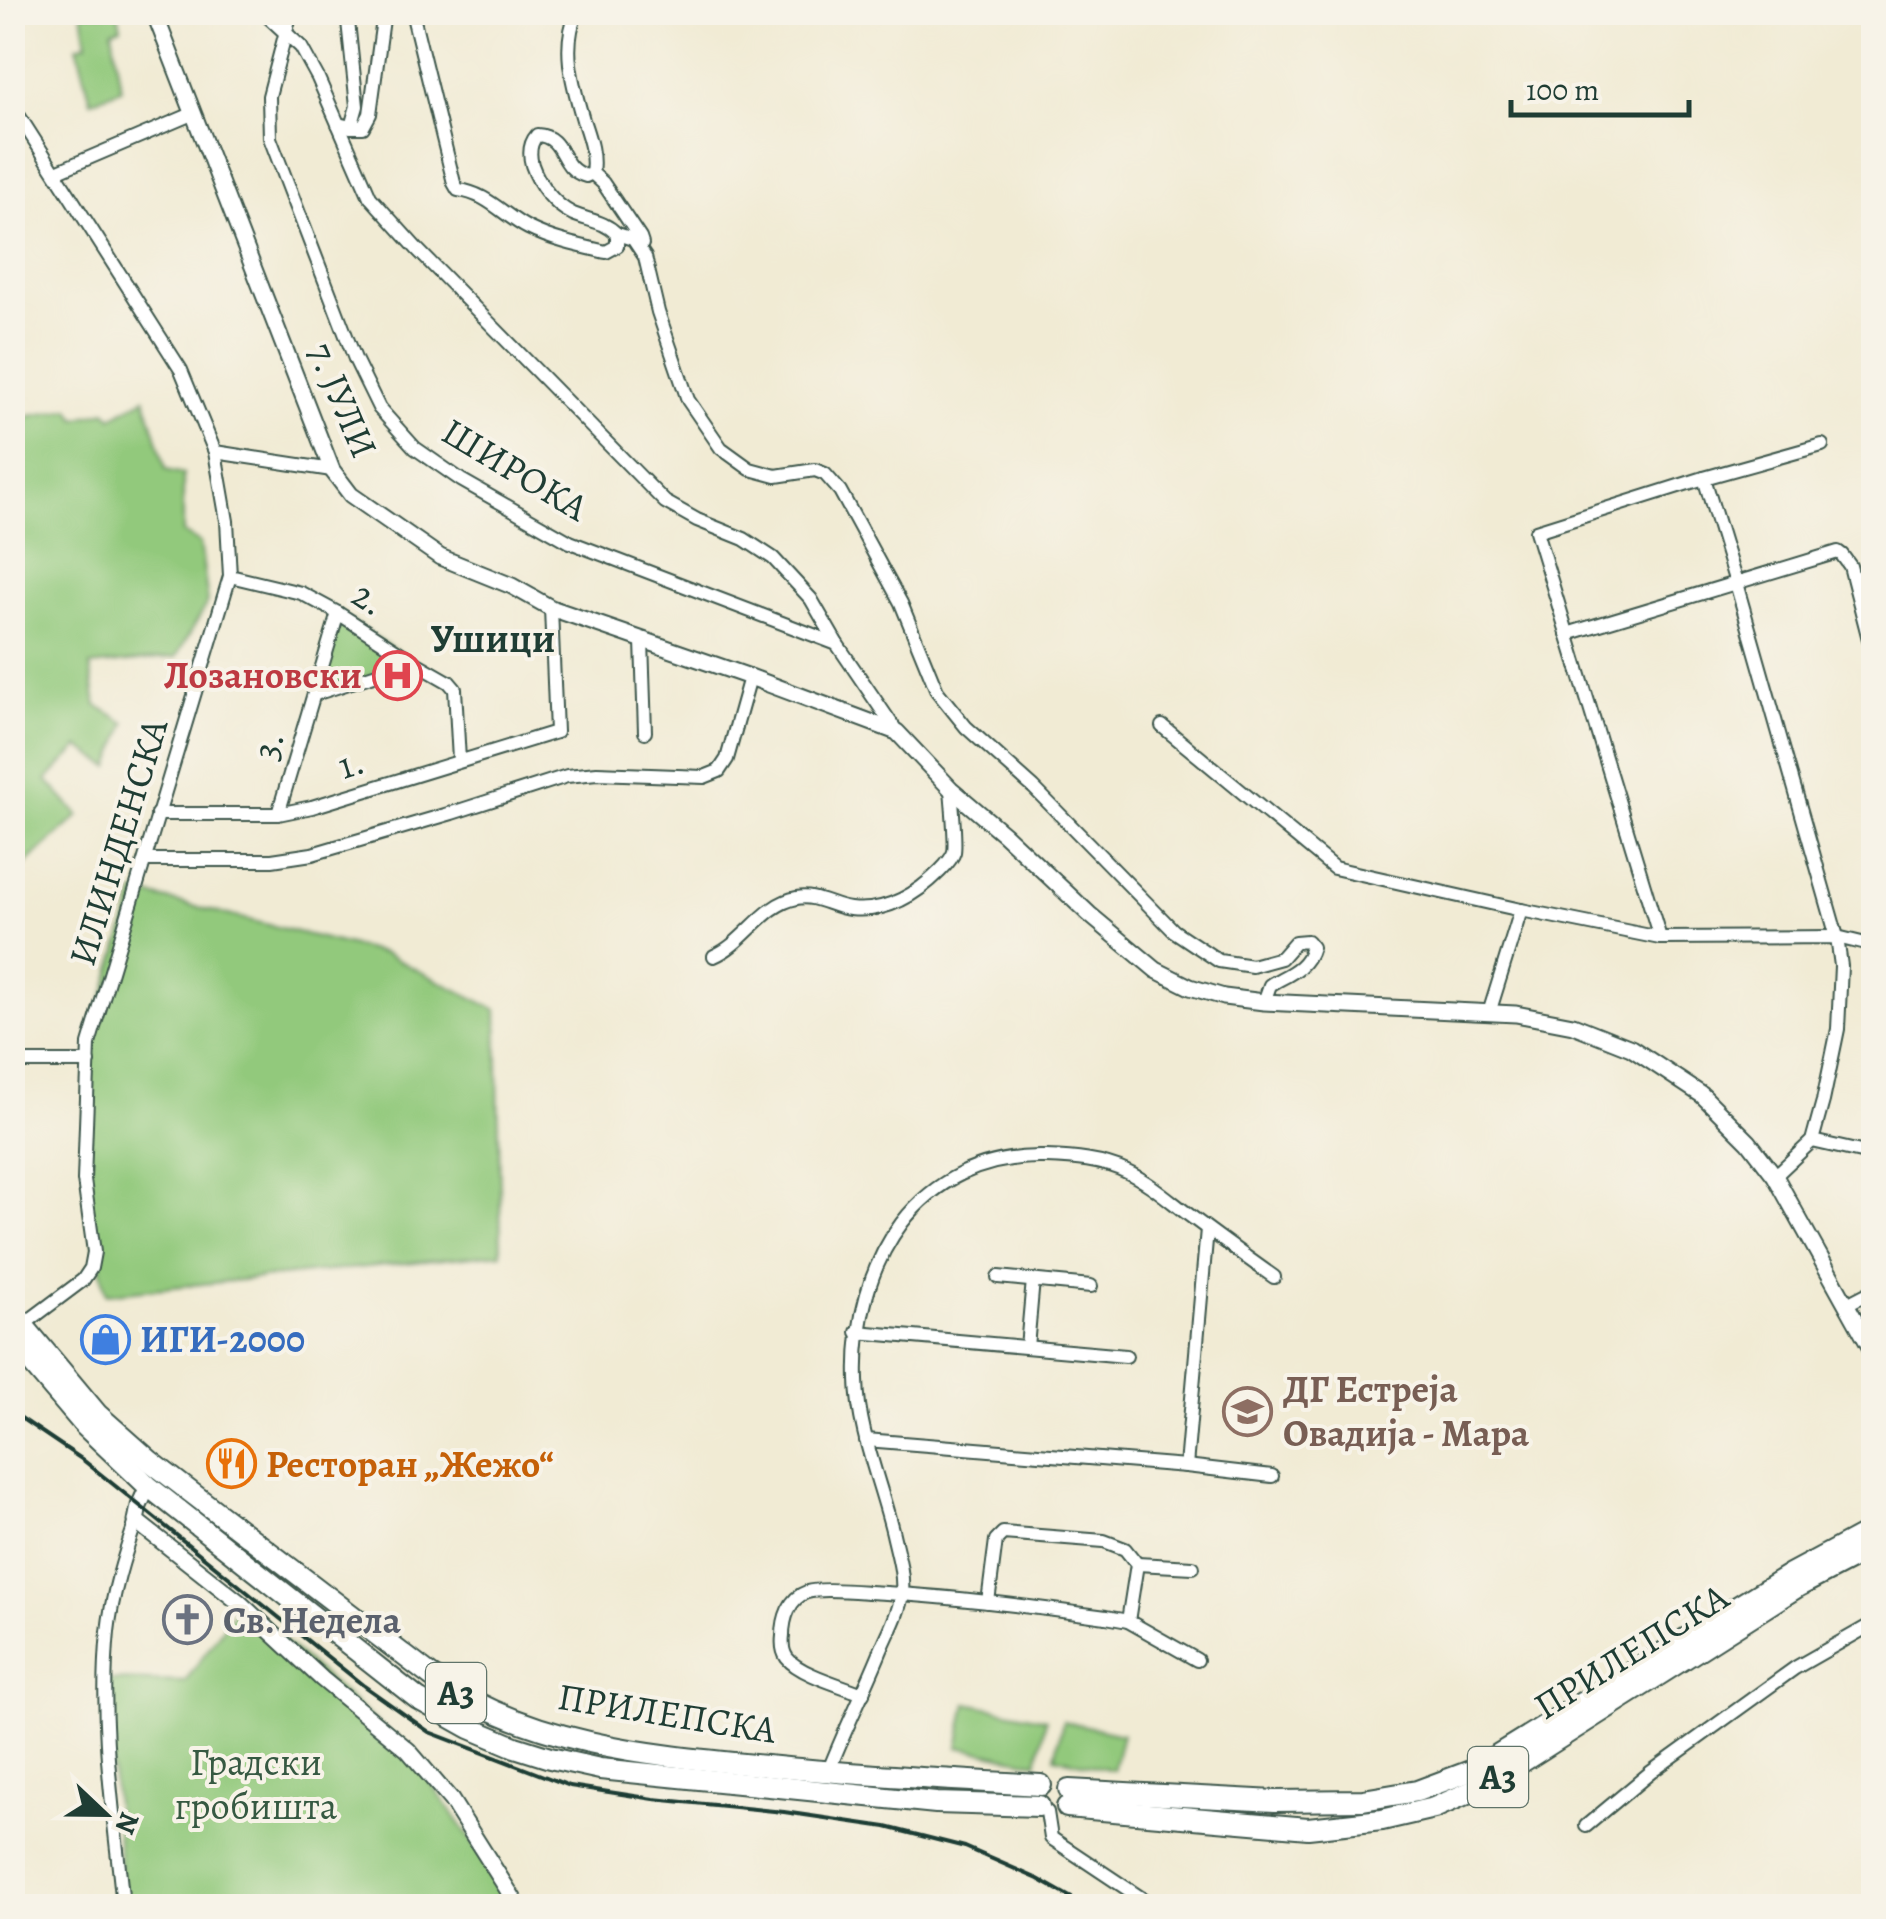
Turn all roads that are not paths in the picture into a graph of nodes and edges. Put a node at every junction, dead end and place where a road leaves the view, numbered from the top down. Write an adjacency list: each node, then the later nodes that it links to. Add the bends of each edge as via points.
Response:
1 (154, 12): 10 (street, 7. ЈУЛИ)
2 (263, 12): 8 (street, ШИРОКА)
3 (291, 12): 8 (street)
4 (347, 12): 11 (street, via 357,106)
5 (384, 12): 11 (street, via 370,114 363,126)
6 (412, 12): 14 (street, via 458,190 475,192 527,228 588,248 606,252 617,246)
7 (577, 12): 13 (street, via 568,50)
8 (285, 31): 11 (street, ШИРОКА); 26 (street, ШИРОКА, via 269,96 270,138 356,358 380,408 415,448 570,542)
9 (12, 105): 12 (street, ИЛИНДЕНСКА)
10 (192, 114): 12 (street); 18 (street, 7. ЈУЛИ)
11 (345, 126): 26 (street, ШИРОКА, via 370,197 416,249 665,502 772,558 811,600)
12 (56, 172): 17 (street, ИЛИНДЕНСКА, via 181,370)
13 (592, 174): 14 (street, via 569,168 551,138 537,135 531,142 533,167 554,201); 15 (street, via 640,238)
14 (617, 234): 15 (street, via 633,239)
15 (645, 257): 44 (street, via 688,400 721,448 750,469 776,476 814,470 840,491 900,602 937,690 966,727 1174,931 1219,961 1252,966 1281,958 1295,942 1312,948 1302,968 1270,985)
16 (1822, 445): 19 (street)
17 (215, 452): 18 (street); 20 (street, ИЛИНДЕНСКА)
18 (332, 470): 22 (street, 7. ЈУЛИ, via 351,494 440,557)
19 (1704, 478): 21 (street); 24 (street, via 1536,531)
20 (230, 576): 23 (street, 2., via 301,593); 36 (street, ИЛИНДЕНСКА)
21 (1736, 583): 24 (street); 27 (street, via 1838,552 1850,566); 40 (street)
22 (551, 608): 25 (street, 7. ЈУЛИ); 34 (street, 1., via 556,732)
23 (338, 612): 28 (street, 2.); 30 (street, 3.)
24 (1566, 634): 41 (street)
25 (642, 642): 29 (street, 7. ЈУЛИ); 32 (street)
26 (837, 644): 33 (street, ШИРОКА)
27 (1872, 651)
28 (414, 662): 30 (street, 3.); 34 (street, 2., via 455,689)
29 (750, 677): 33 (street, 7. ЈУЛИ); 38 (street, via 727,759 704,777 567,776 312,854)
30 (315, 694): 37 (street, 3.)
31 (1162, 726): 39 (street, via 1334,868)
32 (644, 732)
33 (897, 732): 35 (street, ШИРОКА)
34 (459, 760): 37 (street, 1.)
35 (952, 789): 43 (street, via 954,852 921,888 896,902 852,910 801,896); 44 (street, ШИРОКА, via 1156,970 1190,987)
36 (157, 814): 37 (street, 1.); 38 (street, ИЛИНДЕНСКА)
37 (278, 814)
38 (145, 860): 47 (street, ИЛИНДЕНСКА)
39 (1521, 910): 41 (street); 45 (street)
40 (1837, 936): 41 (street); 42 (street); 48 (street, via 1838,1029)
41 (1660, 938)
42 (1874, 946)
43 (714, 956)
44 (1264, 1002): 45 (street, ШИРОКА)
45 (1489, 1013): 50 (street, ШИРОКА, via 1573,1025 1631,1048 1702,1095)
46 (12, 1062): 47 (street)
47 (89, 1062): 58 (street, ИЛИНДЕНСКА, via 84,1180 91,1268)
48 (1812, 1141): 49 (street); 50 (street)
49 (1874, 1155)
50 (1775, 1176): 57 (street, ШИРОКА)
51 (1207, 1229): 53 (street); 59 (street, via 1126,1172 1081,1158 1027,1156 980,1165 937,1187 903,1218 868,1284); 64 (street)
52 (998, 1277): 54 (street)
53 (1274, 1277)
54 (1032, 1280): 55 (street); 60 (street)
55 (1091, 1286)
56 (1874, 1290): 57 (street)
57 (1847, 1304): 61 (street, ШИРОКА)
58 (16, 1326): 66 (main road, ПРИЛЕПСКА / A3, via 84,1426); 78 (main road, ПРИЛЕПСКА / A3, via 150,1461 459,1695 566,1738)
59 (857, 1332): 60 (street); 63 (street, via 856,1384)
60 (1027, 1347): 62 (street)
61 (1874, 1354)
62 (1126, 1356)
63 (866, 1440): 64 (street); 72 (street)
64 (1186, 1466): 65 (street)
65 (1272, 1476)
66 (148, 1486): 67 (street); 78 (main road, ПРИЛЕПСКА / A3, via 418,1699 470,1728 600,1769)
67 (136, 1520): 81 (street, via 114,1596 105,1680); 82 (street, via 408,1750 451,1800)
68 (1874, 1529): 79 (main road, ПРИЛЕПСКА / A3, via 1472,1770 1418,1791 1362,1800)
69 (1874, 1547): 79 (main road, ПРИЛЕПСКА / A3, via 1797,1587 1484,1786 1434,1808 1308,1828)
70 (1137, 1564): 71 (street); 73 (street, via 1125,1549 1104,1541 1003,1533 996,1540); 74 (street)
71 (1193, 1568)
72 (902, 1594): 73 (street); 77 (street); 77 (street, via 808,1592 787,1611 786,1657)
73 (988, 1602): 74 (street)
74 (1128, 1621): 76 (street)
75 (1874, 1623): 80 (street, via 1795,1668)
76 (1197, 1660)
77 (862, 1694): 78 (street)
78 (826, 1782): 79 (main road, ПРИЛЕПСКА / A3)
79 (1052, 1800): 83 (street, via 1051,1838)
80 (1586, 1826)
81 (123, 1906)
82 (518, 1906)
83 (1153, 1906)

